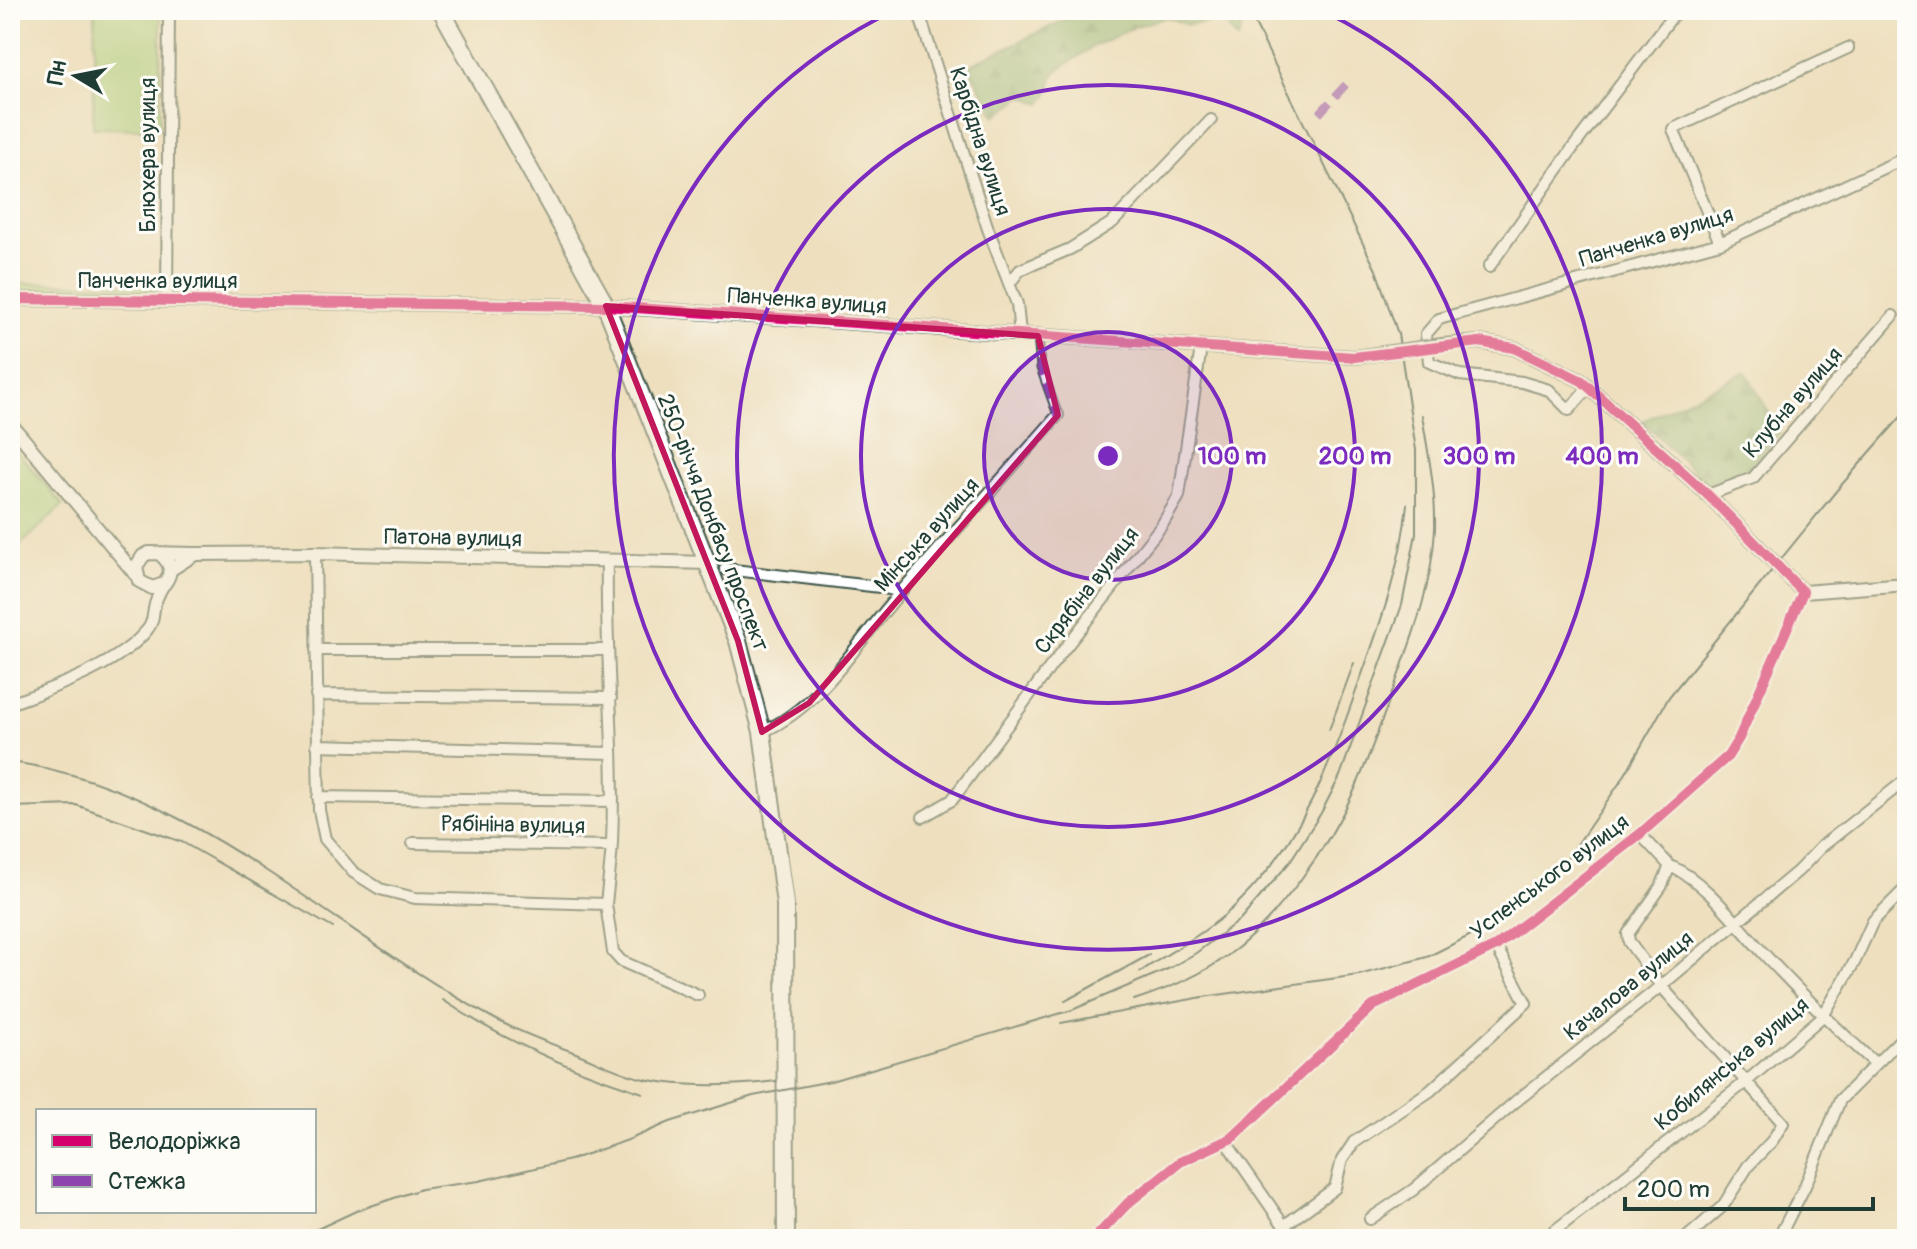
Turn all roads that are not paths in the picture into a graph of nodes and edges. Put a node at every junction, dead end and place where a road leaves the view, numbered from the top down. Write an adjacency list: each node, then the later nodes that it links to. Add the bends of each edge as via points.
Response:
1 (169, 10): 12 (street, Блюхера вулиця)
2 (441, 10): 13 (main road, 250-річчя Донбасу проспект)
3 (918, 10): 10 (street, Карбідна вулиця)
4 (1677, 10): 9 (street)
5 (1848, 48): 8 (street, via 1673,129)
6 (1211, 120): 10 (street, via 1113,222 1070,249 1020,270)
7 (1907, 157): 8 (street, Панченка вулиця)
8 (1720, 243): 18 (street, Панченка вулиця, via 1439,319 1426,334 1429,362 1460,375 1549,390 1569,410)
9 (1489, 267)
10 (1009, 284): 15 (street, Карбідна вулиця)
11 (10, 299): 12 (street, Панченка вулиця)
12 (167, 300): 13 (street, Панченка вулиця)
13 (606, 306): 15 (street, Панченка вулиця); 28 (main road, 250-річчя Донбасу проспект)
14 (1893, 316): 21 (street, Клубна вулиця, via 1753,478)
15 (1020, 334): 16 (street, Панченка вулиця)
16 (1038, 336): 17 (street, Панченка вулиця); 19 (street, Мінська вулиця, via 1041,368)
17 (1201, 347): 18 (street, Панченка вулиця, bridge, via 1354,357 1479,342 1514,348); 47 (street, Скрябіна вулиця, via 1179,496 1162,525 952,800)
18 (1589, 387): 21 (street)
19 (1058, 415): 33 (street, Мінська вулиця)
20 (10, 423): 22 (street)
21 (1708, 495): 34 (street)
22 (108, 539): 26 (street); 30 (street)
23 (315, 553): 24 (street, Патона вулиця); 27 (street, Патона вулиця); 36 (street)
24 (195, 554): 25 (street, Патона вулиця); 29 (street)
25 (161, 555): 26 (street); 29 (street)
26 (143, 556): 30 (street, via 136,567)
27 (607, 561): 28 (street, Патона вулиця); 37 (street)
28 (717, 566): 33 (street, Патона вулиця); 41 (main road, 250-річчя Донбасу проспект)
29 (170, 570): 31 (street)
30 (139, 579): 31 (street, via 152,588); 35 (street)
31 (164, 584): 35 (street)
32 (1907, 584): 34 (street)
33 (901, 592): 41 (street, Мінська вулиця, via 809,703)
34 (1803, 592): 48 (street, Успенського вулиця, via 1728,756)
35 (155, 603): 40 (street, via 153,621 132,644 101,664)
36 (316, 650): 37 (street); 38 (street)
37 (608, 650): 39 (street)
38 (316, 695): 39 (street); 42 (street)
39 (611, 698): 43 (street)
40 (10, 704)
41 (762, 732): 65 (main road, 250-річчя Донбасу проспект, via 785,904)
42 (317, 745): 43 (street); 45 (street)
43 (612, 753): 46 (street)
44 (1907, 779): 54 (street, Качалова вулиця)
45 (318, 797): 46 (street); 53 (street, via 325,839 353,872 380,889 429,899)
46 (613, 801): 50 (street)
47 (923, 817)
48 (1640, 834): 51 (street); 55 (street, Успенського вулиця)
49 (413, 843): 50 (street, Рябініна вулиця)
50 (612, 846): 53 (street)
51 (1670, 866): 54 (street, via 1683,871); 56 (street, via 1628,934)
52 (1907, 887): 58 (street, Кобилянська вулиця, via 1873,921)
53 (606, 904): 57 (street, via 613,952 621,961)
54 (1735, 923): 56 (street, Качалова вулиця); 58 (street)
55 (1496, 946): 62 (street, Успенського вулиця, via 1373,1006); 64 (street, via 1526,1003 1430,1091 1354,1142 1342,1160 1335,1188)
56 (1661, 986): 61 (street); 63 (street, Качалова вулиця, via 1413,1190)
57 (698, 995)
58 (1823, 1016): 60 (street); 61 (street, Кобилянська вулиця)
59 (1907, 1033): 60 (street)
60 (1875, 1063): 70 (street, via 1840,1100)
61 (1747, 1081): 68 (street, Кобилянська вулиця); 69 (street, via 1783,1123 1723,1206)
62 (1226, 1142): 64 (street); 66 (street, Успенського вулиця, via 1180,1162 1128,1203)
63 (1370, 1219)
64 (1285, 1225): 67 (street)
65 (786, 1239)
66 (1094, 1239)
67 (1293, 1239)
68 (1544, 1239)
69 (1685, 1239)
70 (1778, 1239)

